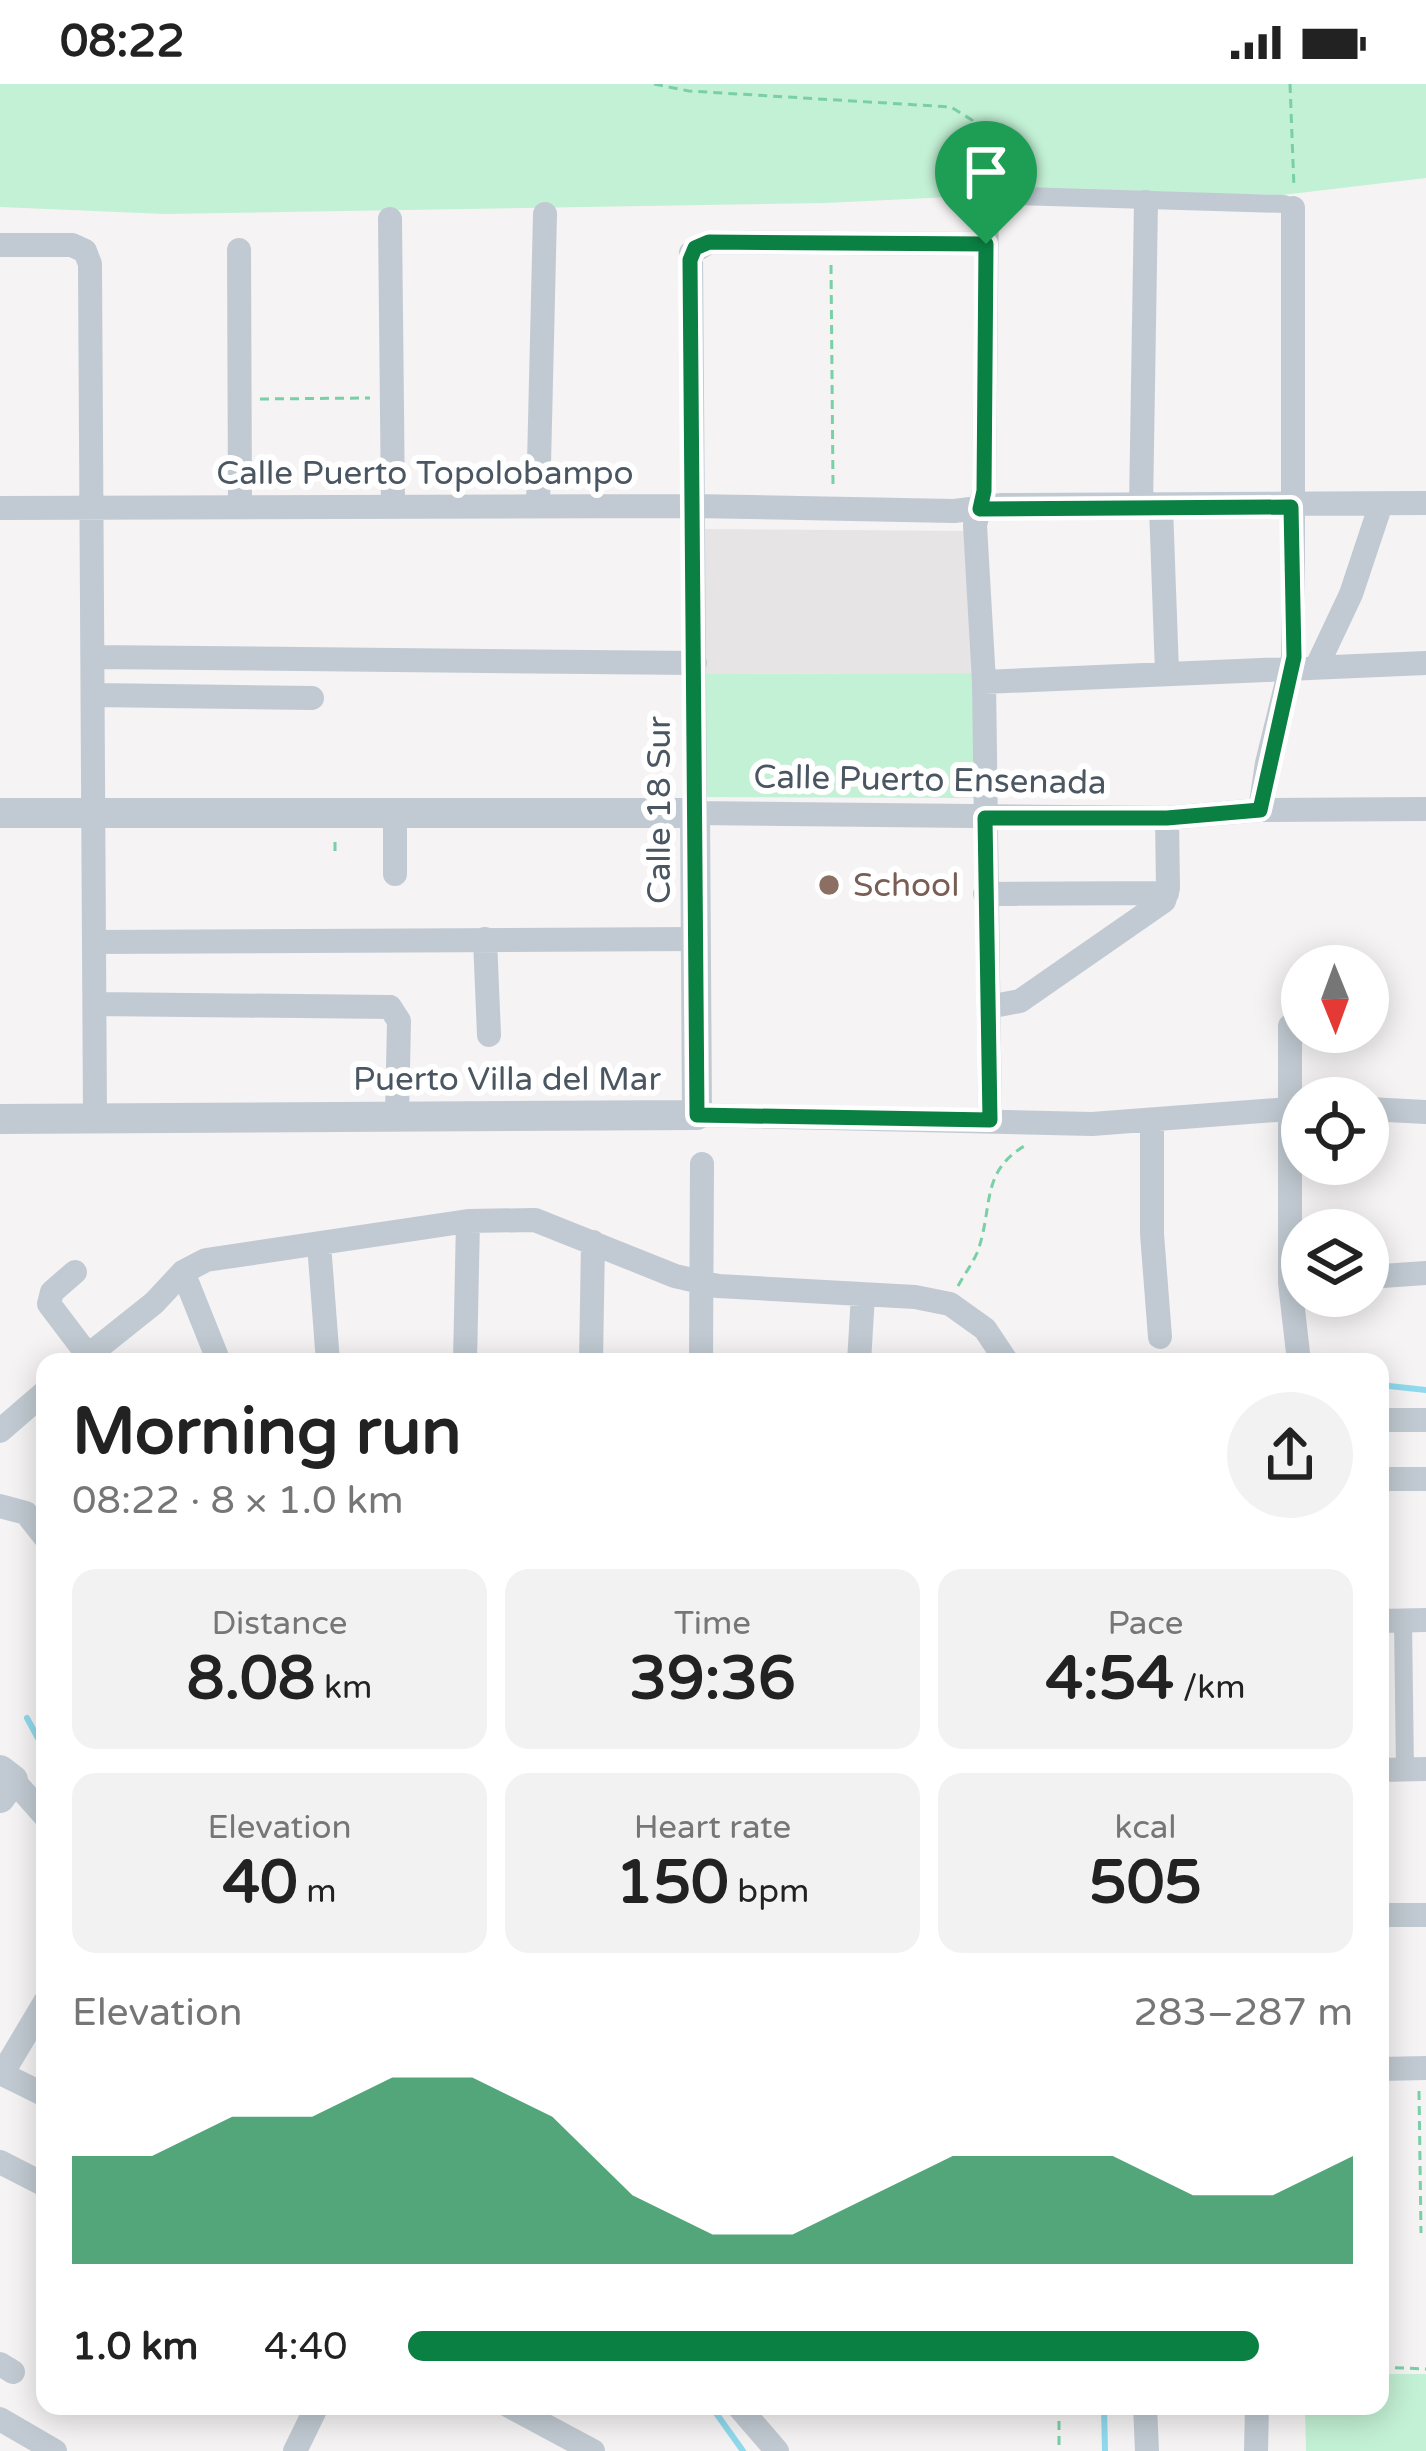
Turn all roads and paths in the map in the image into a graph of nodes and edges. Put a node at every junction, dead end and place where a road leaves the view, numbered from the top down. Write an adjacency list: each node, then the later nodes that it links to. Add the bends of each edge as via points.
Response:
1 (654, 84): 3 (path, via 950,107 972,120)
2 (1290, 84): 5 (path)
3 (987, 195): 4 (street); 9 (street)
4 (1146, 202): 5 (street); 22 (street)
5 (1293, 208): 23 (street)
6 (545, 214): 17 (street)
7 (390, 219): 12 (street)
8 (831, 243): 9 (street); 20 (street, Calle 18 Sur, via 709,242 692,254); 26 (path)
9 (986, 244): 25 (street)
10 (0, 245): 21 (street, via 72,245 90,264)
11 (239, 250): 13 (street)
12 (392, 398): 13 (path); 19 (street)
13 (240, 400): 18 (street)
14 (1426, 483): 15 (street)
15 (1426, 503): 16 (street, Calle Puerto Topolobampo)
16 (1381, 504): 23 (street, Calle Puerto Topolobampo); 30 (street)
17 (538, 505): 19 (street, Calle Puerto Topolobampo); 20 (street, Calle Puerto Topolobampo)
18 (240, 506): 19 (street, Calle Puerto Topolobampo); 21 (street, Calle Puerto Topolobampo)
19 (393, 506)
20 (692, 506): 26 (street, Calle Puerto Topolobampo); 28 (street, Calle 18 Sur)
21 (91, 507): 24 (street, Calle Puerto Topolobampo); 27 (street)
22 (1151, 507): 23 (street, Calle Puerto Topolobampo); 25 (street, Calle Puerto Topolobampo); 32 (street)
23 (1291, 507): 31 (street)
24 (0, 508)
25 (980, 509): 26 (street, Calle Puerto Topolobampo); 33 (street)
26 (834, 510)
27 (95, 657): 28 (street); 34 (street)
28 (695, 663): 41 (street, Calle 18 Sur)
29 (1426, 663): 30 (street)
30 (1318, 664): 31 (street)
31 (1292, 669): 32 (street); 37 (street)
32 (1167, 672): 33 (street)
33 (984, 682): 42 (street)
34 (95, 695): 35 (street); 38 (street)
35 (312, 698)
36 (1426, 809): 37 (street, Calle Puerto Ensenada)
37 (1260, 810): 43 (street, Calle Puerto Ensenada)
38 (92, 811): 39 (street, Calle Puerto Ensenada); 40 (street, Calle Puerto Ensenada); 49 (street)
39 (395, 811): 41 (street, Calle Puerto Ensenada); 44 (street)
40 (0, 812)
41 (695, 813): 42 (street, Calle Puerto Ensenada); 48 (street, Calle 18 Sur)
42 (985, 818): 43 (street, Calle Puerto Ensenada); 46 (street)
43 (1167, 818): 45 (street)
44 (395, 874)
45 (1167, 893): 46 (street); 51 (street, via 1020,1001)
46 (985, 895): 51 (street)
47 (485, 939): 48 (street); 49 (street); 52 (street)
48 (696, 939): 57 (street, Calle 18 Sur)
49 (95, 942): 50 (street)
50 (96, 1004): 56 (street, via 390,1007 399,1021); 58 (street)
51 (988, 1007): 60 (street)
52 (489, 1035)
53 (1281, 1110): 61 (street, Puerto Villa del Mar)
54 (1389, 1110): 55 (street)
55 (1426, 1112)
56 (397, 1115): 57 (street, Puerto Villa del Mar); 58 (street, Puerto Villa del Mar)
57 (697, 1115): 60 (street, Puerto Villa del Mar)
58 (94, 1118): 59 (street, Puerto Villa del Mar)
59 (0, 1119)
60 (990, 1120): 62 (street, Puerto Villa del Mar)
61 (1152, 1122): 62 (street, Puerto Villa del Mar); 75 (street)
62 (1040, 1124): 73 (path, via 995,1170 976,1255)
63 (701, 1164): 71 (street)
64 (468, 1222): 65 (street, via 535,1220); 66 (street); 80 (street)
65 (593, 1242): 71 (street); 81 (street)
66 (319, 1244): 68 (street, via 206,1260); 79 (street)
67 (75, 1272): 76 (street, via 49,1304)
68 (183, 1272): 77 (street); 78 (street)
69 (1426, 1273): 70 (street)
70 (1389, 1276)
71 (702, 1283): 72 (street); 82 (street)
72 (862, 1295): 73 (street); 83 (street)
73 (950, 1304): 84 (street, via 985,1329)
74 (1297, 1317): 85 (street)
75 (1160, 1336)
76 (82, 1353)
77 (95, 1353)
78 (215, 1353)
79 (327, 1353)
80 (465, 1353)
81 (592, 1353)
82 (701, 1353)
83 (859, 1353)
84 (1001, 1353)
85 (1299, 1353)
86 (36, 1400): 89 (street)
87 (1389, 1420): 88 (street)
88 (1426, 1420)
89 (0, 1431)
90 (1389, 1478): 91 (street)
91 (1426, 1479)
92 (0, 1506): 93 (street, via 26,1513)
93 (36, 1526)
94 (1403, 1621): 95 (street)
95 (1404, 1770)
96 (4, 1783): 97 (street)
97 (36, 1809)
98 (1389, 1915): 99 (street)
99 (1426, 1915)
100 (36, 2017): 103 (street)
101 (1389, 2068): 102 (street)
102 (1422, 2068): 107 (path)
103 (1, 2074): 104 (street)
104 (36, 2092)
105 (0, 2162): 106 (street)
106 (36, 2180)
107 (1421, 2233)
108 (1389, 2367): 109 (path)
109 (1426, 2369)
110 (314, 2415): 117 (street)
111 (526, 2415): 119 (street)
112 (746, 2415): 120 (street)
113 (1059, 2415): 121 (path)
114 (1145, 2415): 122 (street)
115 (1257, 2415): 123 (street)
116 (0, 2419): 118 (street)
117 (305, 2448)
118 (55, 2451)
119 (593, 2451)
120 (777, 2451)
121 (1059, 2451)
122 (1147, 2451)
123 (1256, 2451)

